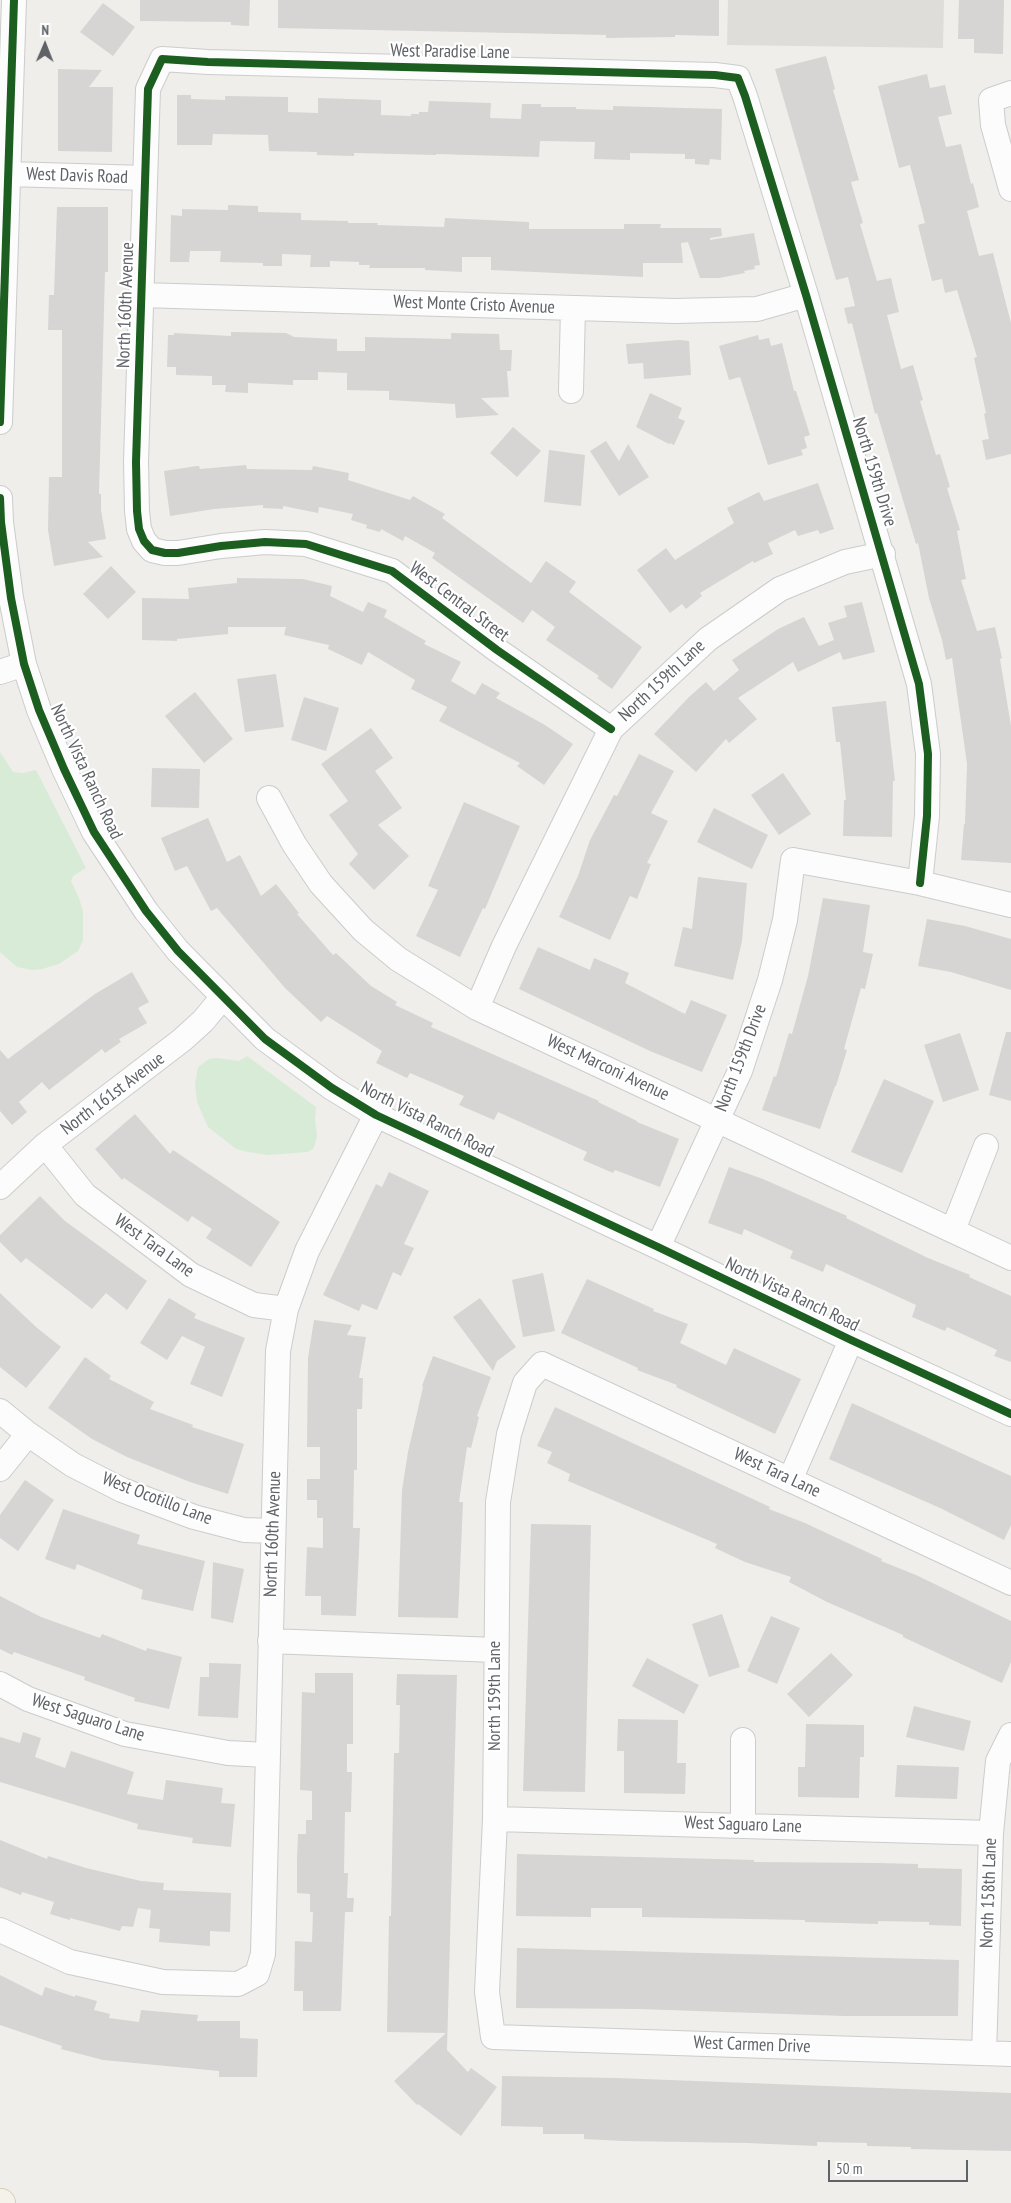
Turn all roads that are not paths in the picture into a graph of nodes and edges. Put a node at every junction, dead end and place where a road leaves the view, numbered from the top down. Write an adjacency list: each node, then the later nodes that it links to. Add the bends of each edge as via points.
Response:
1 (14, 0): 2 (street)
2 (7, 38): 6 (street)
3 (162, 59): 4 (street, West Paradise Lane, via 706,74); 7 (street, North 160th Avenue, via 148,89)
4 (738, 78): 9 (street, North 159th Drive)
5 (1001, 97): 8 (street, via 993,125)
6 (8, 174): 7 (street, West Davis Road); 12 (street)
7 (145, 178): 10 (street, North 160th Avenue)
8 (1011, 189)
9 (806, 294): 11 (street, West Monte Cristo Avenue, via 757,310); 17 (street, North 159th Drive)
10 (141, 295): 11 (street, West Monte Cristo Avenue); 16 (street, North 160th Avenue, via 137,511 144,542)
11 (573, 308): 13 (street)
12 (1, 358): 14 (street)
13 (571, 391)
14 (0, 422)
15 (0, 498): 18 (street, North Vista Ranch Road, via 11,598)
16 (152, 550): 20 (street, West Central Street, via 178,554 243,543 285,542 306,544 392,571 497,650)
17 (883, 554): 20 (street, North 159th Lane, via 845,562 780,589 708,639); 22 (street, North 159th Drive, via 919,684 928,754 927,816)
18 (24, 664): 19 (street); 24 (street, North Vista Ranch Road, via 39,710 94,832 146,911)
19 (0, 672)
20 (611, 728): 25 (street, North 159th Lane)
21 (268, 798): 25 (street, West Marconi Avenue, via 306,864 358,925 398,960)
22 (920, 882): 23 (street); 27 (street, North 159th Drive, via 793,860 785,920 770,980 740,1071)
23 (1011, 905)
24 (222, 998): 26 (street, North Vista Ranch Road, via 265,1040); 28 (street, North 161st Avenue, via 203,1021 166,1054)
25 (477, 1008): 27 (street, West Marconi Avenue)
26 (376, 1115): 32 (street, North Vista Ranch Road); 34 (street, North 160th Avenue, via 307,1251)
27 (718, 1119): 31 (street, West Marconi Avenue); 32 (street, North 159th Drive)
28 (46, 1145): 30 (street, North 161st Avenue); 34 (street, West Tara Lane, via 85,1195 191,1275 254,1306)
29 (986, 1146): 31 (street)
30 (0, 1187)
31 (954, 1230): 33 (street, West Marconi Avenue)
32 (658, 1247): 35 (street, North Vista Ranch Road)
33 (1011, 1258)
34 (286, 1308): 42 (street, North 160th Avenue, via 278,1350)
35 (850, 1340): 38 (street, North Vista Ranch Road); 41 (street)
36 (542, 1364): 41 (street, West Tara Lane); 45 (street, North 159th Lane, via 524,1383 509,1434 498,1502)
37 (0, 1411): 39 (street, West Ocotillo Lane)
38 (1011, 1414)
39 (28, 1434): 40 (street); 42 (street, West Ocotillo Lane, via 73,1464 122,1490 202,1519 244,1530)
40 (0, 1468)
41 (790, 1480): 43 (street, West Tara Lane)
42 (273, 1531): 44 (street, North 160th Avenue)
43 (1011, 1584)
44 (270, 1641): 45 (street); 49 (street, North 160th Avenue)
45 (495, 1650): 50 (street, North 159th Lane)
46 (0, 1684): 49 (street, West Saguaro Lane, via 28,1699 125,1734 228,1753)
47 (1011, 1735): 52 (street, North 158th Lane, via 998,1761)
48 (743, 1740): 51 (street)
49 (267, 1755): 53 (street, North 160th Avenue, via 263,1954 257,1974 238,1984 163,1982 70,1962)
50 (495, 1819): 51 (street, West Saguaro Lane); 54 (street, North 159th Lane, via 487,1992)
51 (743, 1825): 52 (street, West Saguaro Lane)
52 (991, 1832): 55 (street, North 158th Lane)
53 (0, 1930)
54 (494, 2037): 55 (street, West Carmen Drive)
55 (984, 2053): 56 (street, West Carmen Drive)
56 (1011, 2054)

